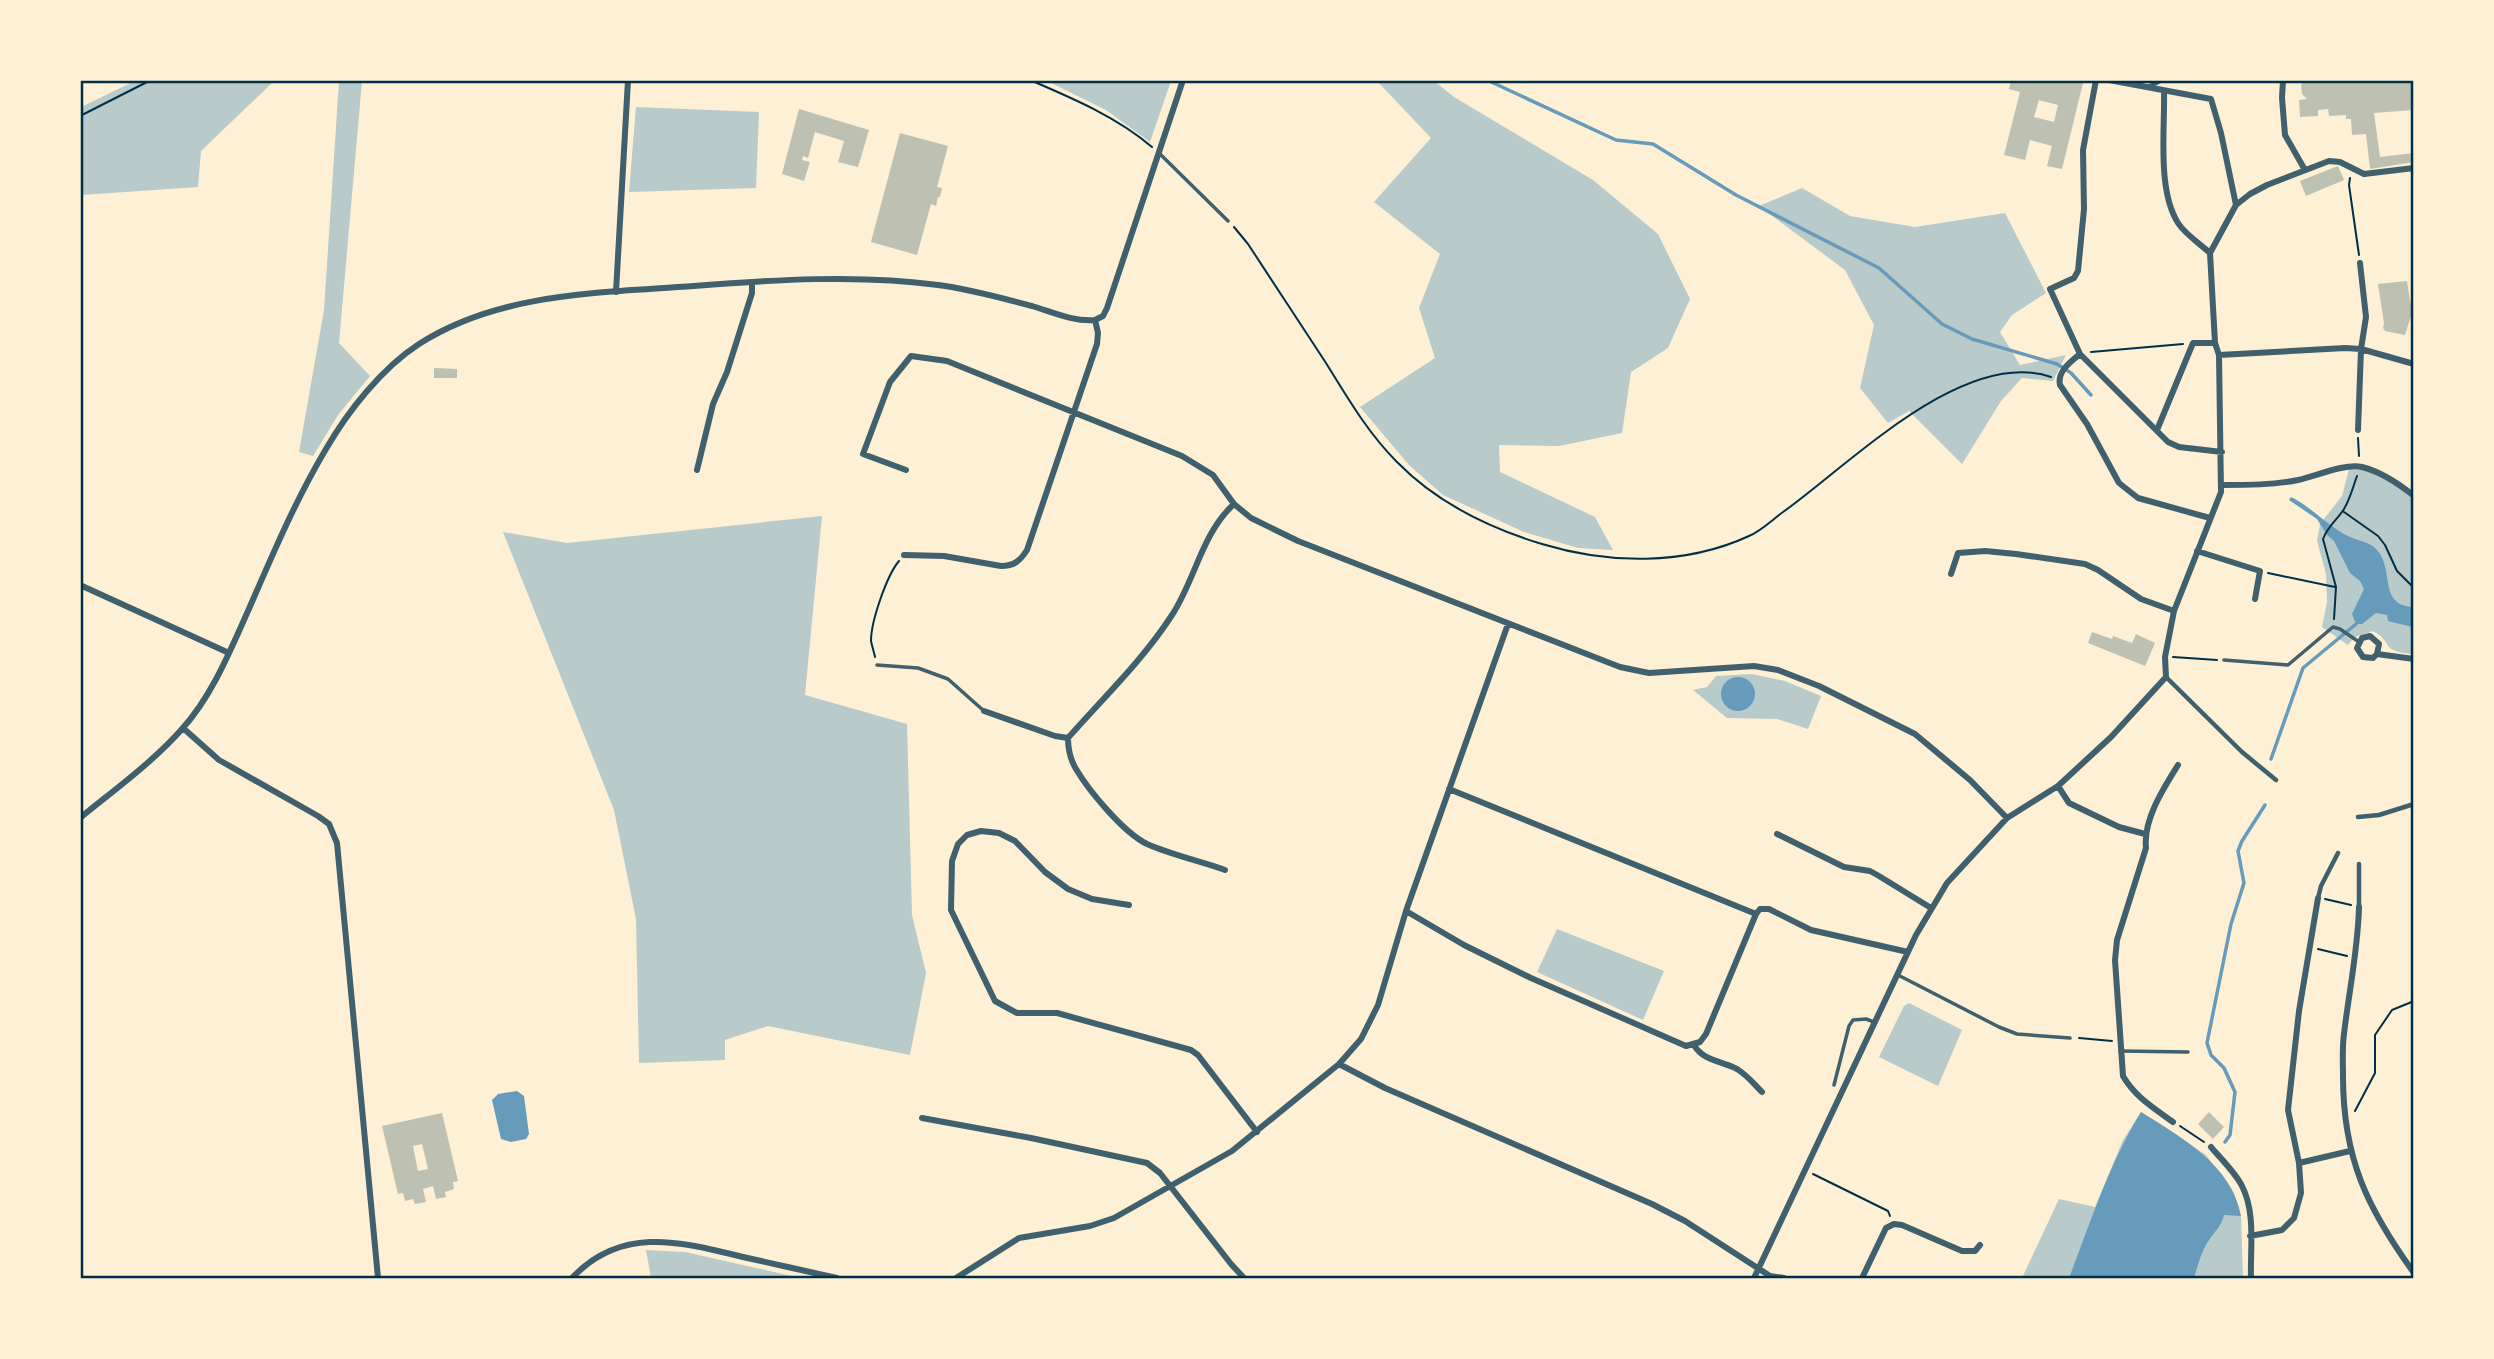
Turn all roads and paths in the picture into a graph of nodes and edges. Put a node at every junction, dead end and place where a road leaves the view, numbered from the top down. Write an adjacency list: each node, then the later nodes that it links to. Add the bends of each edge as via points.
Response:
1 (151, 80): 11 (path)
2 (628, 80): 21 (street)
3 (1030, 80): 12 (path, via 1105,116)
4 (1183, 80): 12 (street)
5 (2096, 80): 26 (street, via 2083,150 2084,218 2078,271 2074,278 2050,289)
6 (2109, 80): 9 (street)
7 (2162, 80): 9 (street)
8 (2283, 80): 15 (street, via 2285,135)
9 (2146, 88): 10 (street)
10 (2165, 92): 16 (street, via 2211,99); 18 (street, via 2168,203 2178,224)
11 (80, 116)
12 (1158, 152): 17 (lane); 22 (street, via 1107,308)
13 (2351, 168): 14 (street, via 2364,174); 15 (street, via 2329,161); 19 (path, via 2349,185)
14 (2413, 168)
15 (2305, 170): 16 (street, via 2267,185)
16 (2236, 205): 18 (street)
17 (1228, 221): 29 (path, via 1248,244 1356,411 1396,461 1443,500 1522,538 1571,553 1611,559 1666,558 1750,536 1896,423 1959,387 2010,372)
18 (2210, 253): 24 (street)
19 (2360, 263): 25 (street, via 2366,317)
20 (752, 283): 21 (street); 22 (street, via 832,280 940,285); 34 (street)
21 (616, 292): 52 (street, via 572,295 495,310 419,344 390,367 340,429 302,490)
22 (1094, 320): 30 (street, via 1098,338)
23 (2193, 343): 24 (street); 26 (path); 31 (street)
24 (2215, 343): 27 (street)
25 (2361, 349): 27 (street); 28 (street); 32 (street)
26 (2080, 354): 29 (street); 31 (street)
27 (2219, 355): 33 (street)
28 (2413, 364)
29 (2060, 376): 39 (street, via 2060,385 2119,483 2138,498)
30 (1074, 412): 35 (street, via 947,361 911,356 890,382 863,454); 38 (street, via 1182,456 1213,475); 41 (street, via 1020,560 1001,566 944,556)
31 (2158, 430): 33 (street, via 2179,447)
32 (2358, 430)
33 (2222, 452): 36 (street)
34 (697, 470)
35 (906, 470)
36 (2222, 485): 37 (street, via 2264,485 2360,466 2394,480); 39 (street)
37 (2413, 496)
38 (1234, 504): 49 (street, via 1251,519 1298,541); 61 (street, via 1214,526 1159,635)
39 (2210, 518): 40 (street)
40 (2197, 551): 42 (street); 48 (street)
41 (904, 555): 57 (path, via 892,569 873,627)
42 (2260, 571): 45 (path); 47 (street)
43 (1951, 574): 48 (street, via 1958,553 1984,551 2085,564 2141,599)
44 (80, 585): 52 (street)
45 (2336, 587): 46 (path, via 2323,544 2330,524 2343,511 2378,536); 50 (path)
46 (2413, 588)
47 (2255, 598)
48 (2174, 611): 54 (street)
49 (1508, 624): 65 (street); 69 (street, via 1620,667 1649,673 1754,666 1778,670 1915,734 1961,771)
50 (2333, 627): 51 (lane); 56 (lane, via 2288,665)
51 (2359, 642): 53 (street, via 2363,657); 53 (street, via 2365,637 2376,639)
52 (229, 653): 60 (street)
53 (2377, 654): 55 (street)
54 (2165, 657): 56 (path); 58 (street)
55 (2413, 659)
56 (2224, 660)
57 (877, 665): 59 (lane, via 918,668 948,679)
58 (2166, 677): 63 (street); 64 (street)
59 (985, 711): 61 (street)
60 (183, 729): 68 (street); 109 (street, via 219,760 329,824 337,843)
61 (1068, 738): 74 (street, via 1076,769 1132,835)
62 (2178, 765): 71 (street, via 2164,786)
63 (2276, 780)
64 (2058, 786): 69 (street); 71 (street, via 2069,803)
65 (1449, 789): 79 (street); 80 (street)
66 (2413, 804): 67 (street)
67 (2358, 817)
68 (80, 818)
69 (2007, 818): 78 (street, via 1947,883)
70 (1777, 834): 78 (street, via 1844,867 1879,876)
71 (2145, 834): 88 (street, via 2144,860 2117,940)
72 (2339, 853): 75 (street)
73 (2359, 864): 77 (street)
74 (1225, 870)
75 (2318, 898): 77 (path); 81 (street)
76 (1129, 905): 98 (street, via 1068,889 1015,841 999,833 967,835 952,862 951,910 995,1001 1017,1013 1057,1013 1191,1050)
77 (2359, 906): 83 (street)
78 (1931, 908): 82 (street)
79 (1406, 911): 89 (street, via 1531,978 1676,1043); 92 (street, via 1378,1005 1361,1039)
80 (1756, 914): 82 (street, via 1769,909 1811,930); 89 (street, via 1706,1034)
81 (2311, 947): 83 (path); 101 (street, via 2288,1110)
82 (1908, 952): 84 (street)
83 (2357, 958): 95 (street, via 2343,1036)
84 (1898, 975): 86 (street); 87 (lane, via 2017,1034)
85 (2413, 1001): 95 (path, via 2392,1010 2375,1035 2375,1073 2356,1111)
86 (1876, 1023): 93 (lane, via 1853,1020); 107 (street)
87 (2070, 1038): 88 (path)
88 (2120, 1042): 90 (street)
89 (1694, 1045): 94 (street, via 1704,1057 1736,1069)
90 (2120, 1051): 91 (lane); 97 (street, via 2130,1089)
91 (2188, 1052)
92 (1339, 1064): 98 (street); 107 (street, via 1652,1204)
93 (1834, 1085)
94 (1762, 1092)
95 (2345, 1115): 100 (street)
96 (922, 1118): 103 (street, via 1147,1163)
97 (2173, 1122): 99 (path)
98 (1257, 1132): 103 (street)
99 (2211, 1147): 105 (street, via 2245,1191)
100 (2350, 1151): 101 (street); 108 (street, via 2367,1199)
101 (2299, 1163): 105 (street, via 2301,1193 2294,1218 2282,1230)
102 (1821, 1177): 104 (path, via 1888,1211)
103 (1171, 1186): 112 (street, via 1114,1218 1019,1238); 113 (street)
104 (1894, 1224): 106 (street, via 1962,1251 1975,1251); 116 (street, via 1886,1228)
105 (2250, 1236): 117 (street)
106 (1980, 1245)
107 (1759, 1268): 114 (street); 115 (street)
108 (2413, 1274): 118 (street)
109 (378, 1279)
110 (572, 1279): 111 (street, via 600,1256 655,1240)
111 (837, 1279)
112 (956, 1279)
113 (1244, 1279)
114 (1754, 1279)
115 (1784, 1279)
116 (1862, 1279)
117 (2251, 1279)
118 (2406, 1279)

